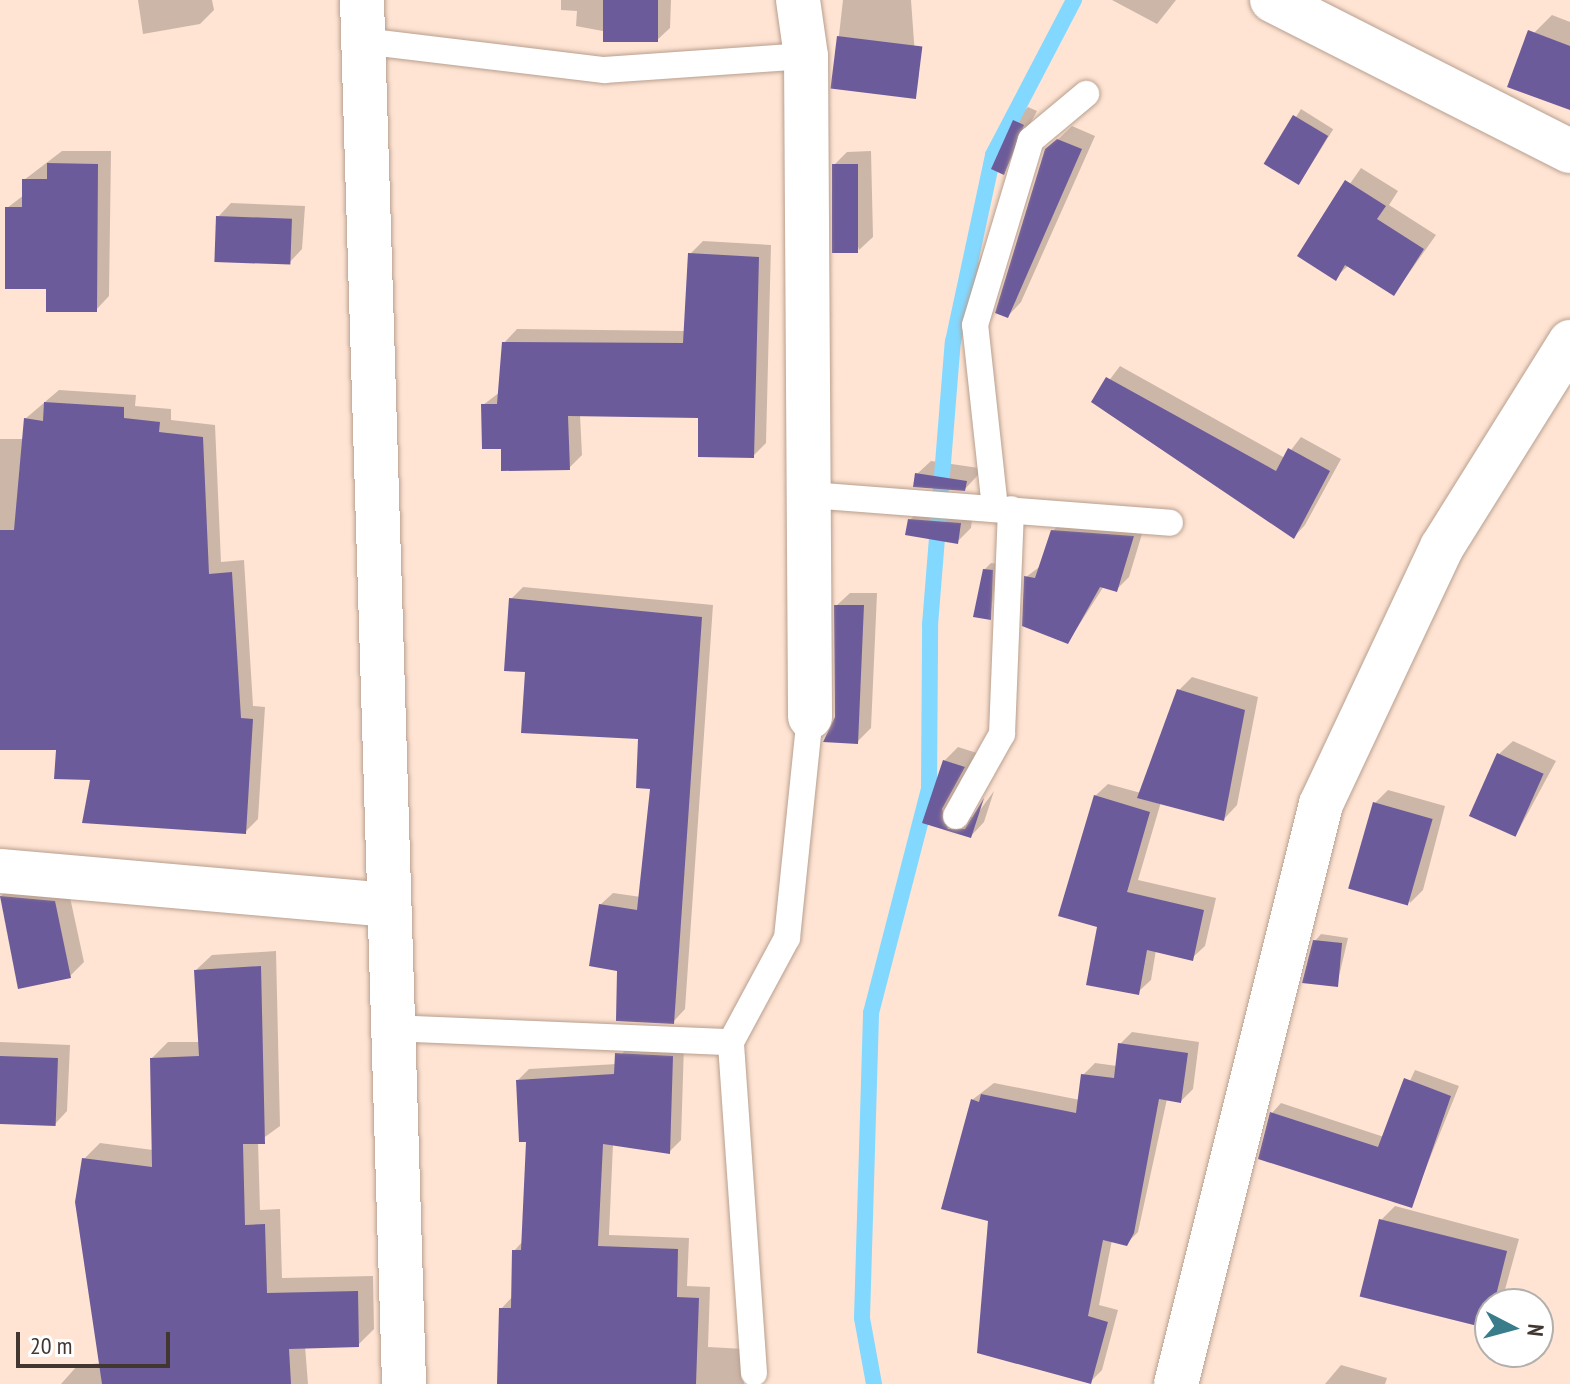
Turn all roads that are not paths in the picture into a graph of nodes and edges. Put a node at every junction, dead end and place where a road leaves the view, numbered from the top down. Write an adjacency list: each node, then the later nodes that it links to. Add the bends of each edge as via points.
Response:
1 (798, 0): 4 (street)
2 (1272, 0): 6 (street)
3 (362, 20): 4 (lane, via 604,70); 14 (street)
4 (806, 56): 8 (street)
5 (1086, 94): 9 (lane, via 1031,140 975,325)
6 (1570, 151)
7 (1570, 342): 19 (street, via 1442,547 1321,804)
8 (810, 495): 9 (lane); 11 (street)
9 (1003, 508): 10 (lane); 12 (lane, via 1002,734)
10 (1170, 523)
11 (810, 717): 16 (lane, via 787,938)
12 (956, 816)
13 (0, 871): 14 (street)
14 (386, 905): 15 (street)
15 (391, 1028): 16 (lane); 18 (street)
16 (731, 1042): 17 (lane)
17 (754, 1373)
18 (404, 1384)
19 (1176, 1384)

